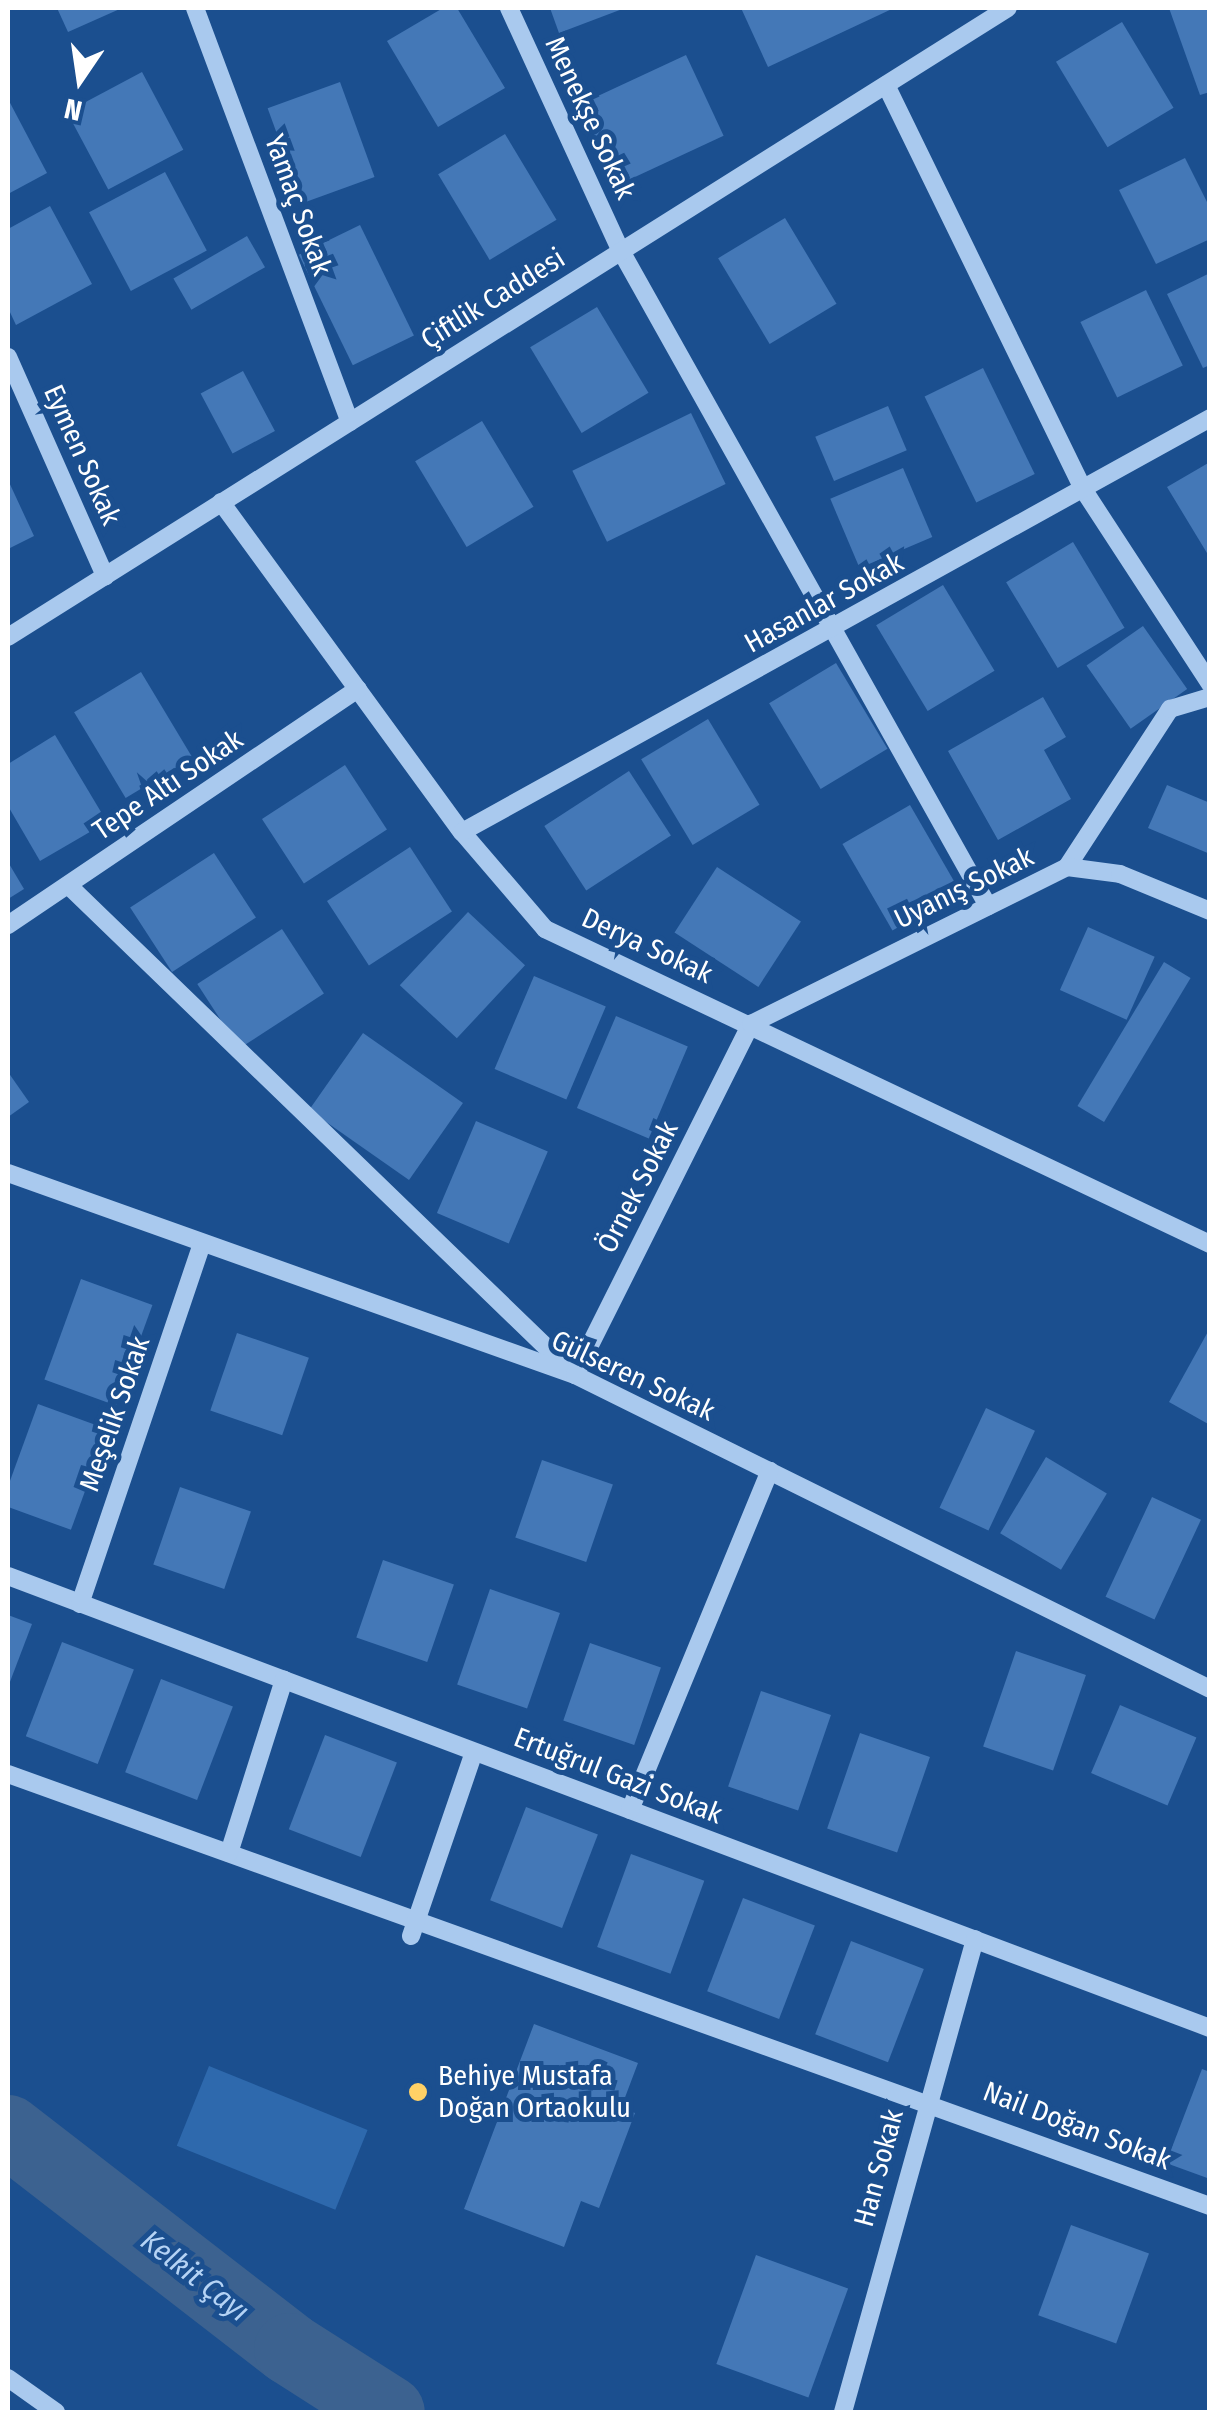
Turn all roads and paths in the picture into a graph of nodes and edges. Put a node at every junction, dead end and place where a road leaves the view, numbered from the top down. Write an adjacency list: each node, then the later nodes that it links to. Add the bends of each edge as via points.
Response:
1 (195, 8): 8 (street, Yamaç Sokak)
2 (508, 8): 5 (street, Menekşe Sokak)
3 (1008, 8): 4 (street, Çiftlik Caddesi)
4 (886, 84): 5 (street, Çiftlik Caddesi); 9 (street)
5 (622, 251): 8 (street, Çiftlik Caddesi); 12 (street, Menekşe Sokak)
6 (8, 357): 11 (street, Eymen Sokak)
7 (1210, 418): 9 (street, Hasanlar Sokak)
8 (350, 422): 10 (street, Çiftlik Caddesi)
9 (1083, 489): 12 (street, Hasanlar Sokak); 14 (street)
10 (222, 502): 11 (street, Çiftlik Caddesi); 15 (street, Derya Sokak)
11 (106, 576): 13 (street, Çiftlik Caddesi)
12 (839, 628): 17 (street, Hasanlar Sokak); 20 (street, Menekşe Sokak)
13 (8, 637)
14 (1210, 684)
15 (358, 690): 17 (street, Derya Sokak); 19 (street, Tepe Altı Sokak)
16 (1210, 698): 18 (street, via 1170,709)
17 (462, 832): 23 (street, Derya Sokak, via 545,929)
18 (1067, 867): 20 (street, Uyanış Sokak); 21 (street, Uyanış Sokak, via 1120,874)
19 (68, 886): 22 (street, Tepe Altı Sokak); 27 (street)
20 (988, 906): 23 (street, Uyanış Sokak)
21 (1210, 911)
22 (8, 925)
23 (751, 1024): 26 (street, Derya Sokak); 27 (street, Örnek Sokak)
24 (8, 1173): 25 (street, Gülseren Sokak)
25 (202, 1242): 27 (street, Gülseren Sokak); 30 (street, Meşelik Sokak)
26 (1210, 1244)
27 (575, 1375): 28 (street, Gülseren Sokak)
28 (770, 1472): 32 (street, Gülseren Sokak); 35 (street)
29 (8, 1576): 30 (street, Ertuğrul Gazi Sokak)
30 (80, 1604): 31 (street, Ertuğrul Gazi Sokak)
31 (284, 1680): 33 (street, Ertuğrul Gazi Sokak); 36 (street)
32 (1210, 1688)
33 (474, 1752): 35 (street, Ertuğrul Gazi Sokak); 37 (street)
34 (8, 1774): 36 (street, Nail Doğan Sokak)
35 (630, 1810): 38 (street, Ertuğrul Gazi Sokak)
36 (229, 1852): 37 (street, Nail Doğan Sokak)
37 (414, 1928): 40 (street, Nail Doğan Sokak)
38 (975, 1939): 39 (street, Ertuğrul Gazi Sokak); 40 (street, Han Sokak)
39 (1210, 2028)
40 (925, 2098): 41 (street, Nail Doğan Sokak); 44 (street, Han Sokak)
41 (1210, 2206)
42 (8, 2378): 43 (street)
43 (56, 2412)
44 (843, 2412)

